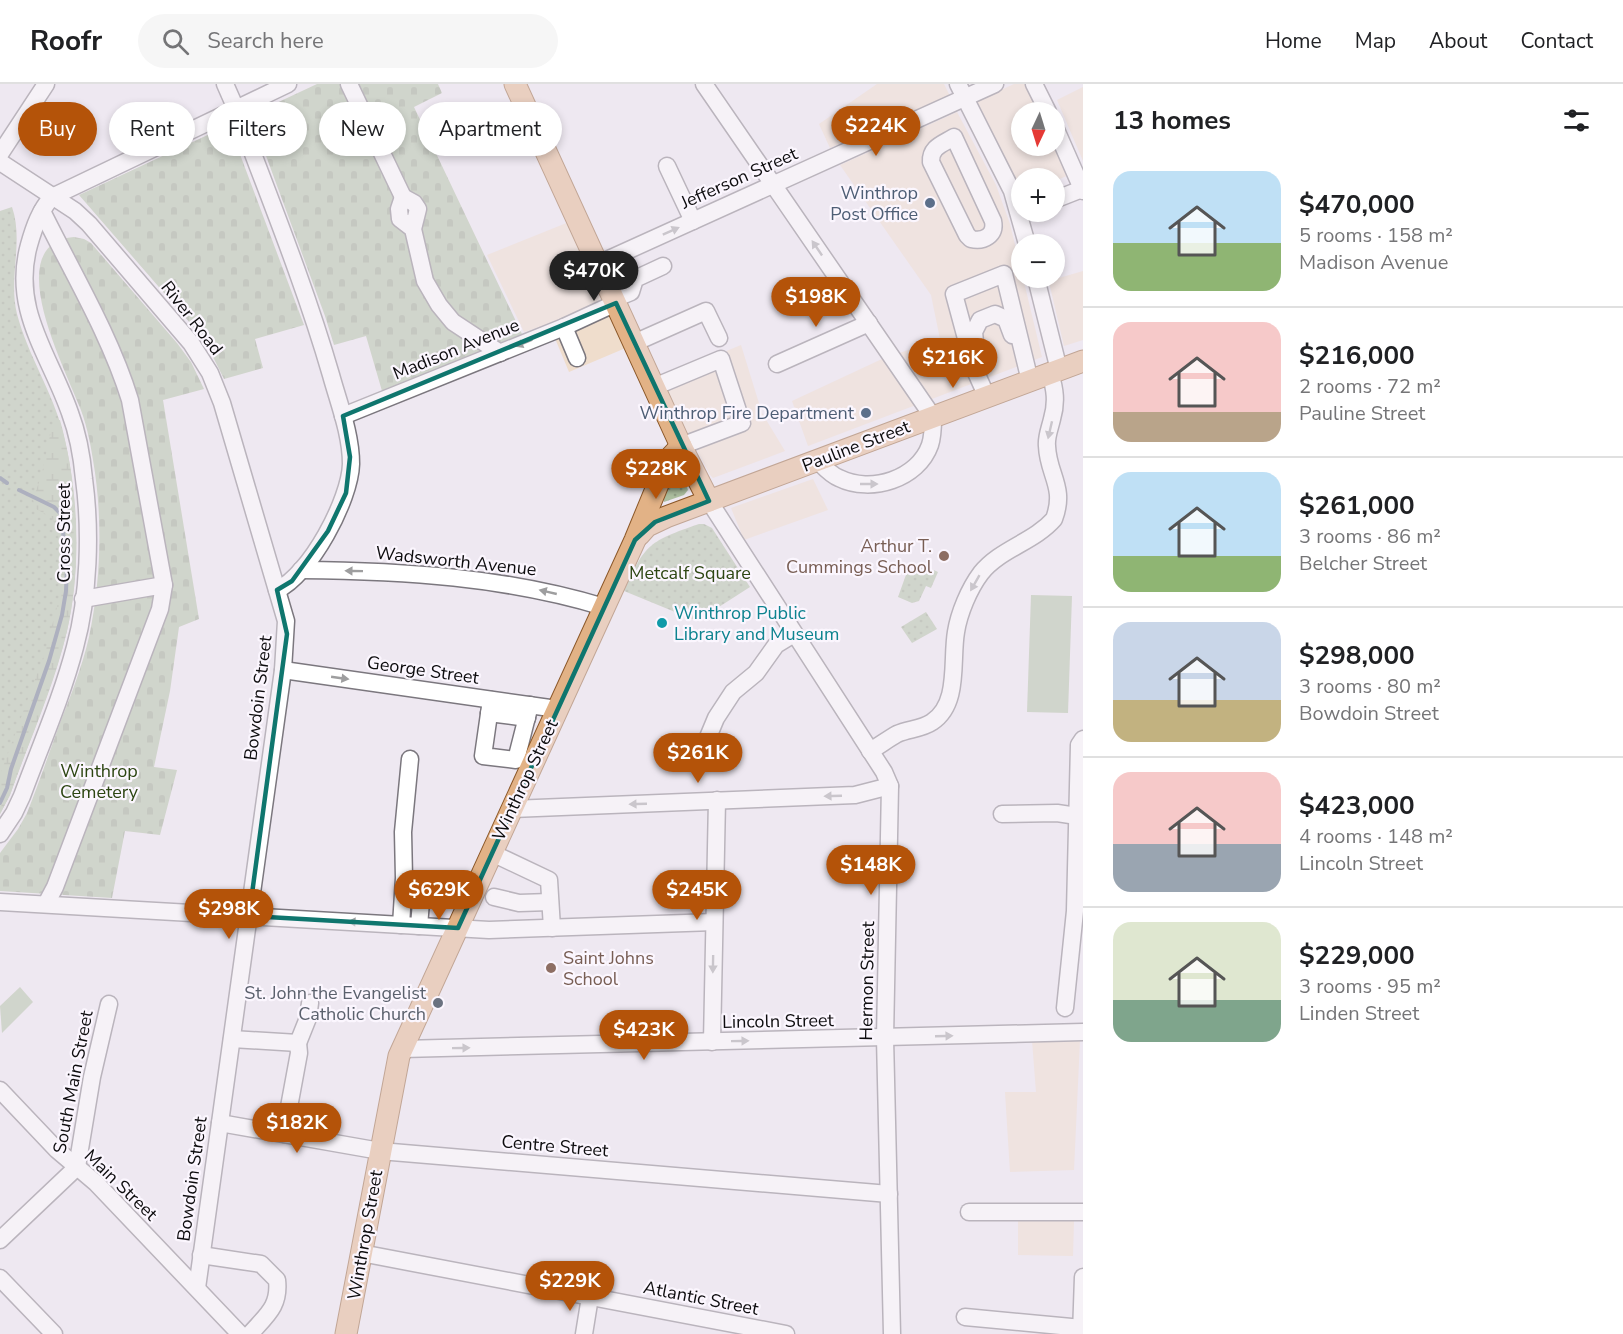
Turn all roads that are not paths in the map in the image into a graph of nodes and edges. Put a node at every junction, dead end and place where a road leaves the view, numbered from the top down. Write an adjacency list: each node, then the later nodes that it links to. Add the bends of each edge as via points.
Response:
1 (45, 84): 17 (street)
2 (225, 84): 10 (street)
3 (288, 84): 11 (street)
4 (348, 84): 38 (street, via 403,197 418,209 413,229 425,281 453,322)
5 (515, 84): 30 (main road)
6 (704, 84): 21 (street)
7 (994, 84): 9 (street, Jefferson Street)
8 (1034, 84): 12 (street)
9 (962, 91): 14 (street); 21 (street, Jefferson Street)
10 (233, 102)
11 (251, 102)
12 (1043, 102)
13 (207, 123): 24 (street)
14 (978, 123): 15 (street); 22 (street)
15 (954, 137): 29 (street); 29 (street, via 934,149 933,165 971,239 980,240 991,234)
16 (1065, 150): 23 (street)
17 (0, 154)
18 (254, 156): 46 (street, via 312,311)
19 (0, 162): 24 (street, River Road)
20 (667, 166): 28 (street)
21 (774, 184): 28 (street, Jefferson Street); 34 (street, one-way to 21)
22 (1011, 189)
23 (1083, 190): 25 (street)
24 (52, 196): 26 (street, Cross Street); 54 (street, River Road, via 89,224 181,330 205,364 225,414)
25 (1065, 196)
26 (42, 211): 53 (street, via 125,384); 55 (street, Cross Street, via 27,251 25,296 31,322 71,414 78,446 87,507)
27 (1011, 216): 29 (street)
28 (693, 221): 30 (street, Jefferson Street, one-way to 28)
29 (993, 221)
30 (598, 264): 33 (main road)
31 (663, 266): 33 (street, Madison Avenue, via 635,279 631,292)
32 (1037, 288): 43 (street)
33 (615, 301): 35 (street, Madison Avenue); 37 (main road)
34 (869, 323): 42 (street); 47 (street)
35 (564, 327): 38 (street, Madison Avenue, one-way to 38); 39 (street)
36 (718, 338): 37 (street, via 706,311)
37 (634, 343): 44 (main road)
38 (500, 352): 46 (street, Madison Avenue)
39 (577, 358)
40 (1025, 360): 43 (street); 45 (street, via 1006,319 995,314 980,320 974,332); 45 (street, via 1004,274 954,294)
41 (1083, 361): 43 (main road, Pauline Street)
42 (777, 364)
43 (1046, 374): 45 (main road, Pauline Street); 65 (street, one-way to 65, via 1056,401 1047,445 1059,497 1054,519 1005,552 972,586 957,624 952,685 941,714 931,723 898,734)
44 (654, 387): 48 (main road); 48 (street, via 721,359 742,423)
45 (983, 389): 47 (main road, Pauline Street)
46 (342, 416): 52 (street, via 351,457 345,493 328,531)
47 (933, 417): 49 (main road, Pauline Street); 49 (street, one-way to 47, via 846,481 870,484 897,479 927,452)
48 (681, 446): 50 (main road); 51 (main road, Winthrop Street, via 668,460)
49 (818, 461): 50 (main road, Pauline Street)
50 (709, 501): 51 (main road, Pauline Street, via 656,522); 57 (street, Hermon Street)
51 (635, 540): 56 (main road, Winthrop Street)
52 (301, 570): 54 (street); 56 (street, Wadsworth Avenue, one-way to 52, via 549,592 477,580 405,572)
53 (164, 585): 55 (street); 78 (street, via 160,609)
54 (277, 590): 58 (street, Bowdoin Street, via 287,628)
55 (83, 599): 72 (street, Cross Street, via 68,671 22,796)
56 (604, 607): 60 (main road, Winthrop Street)
57 (794, 634): 63 (street, via 776,645 756,673 732,692); 65 (street, Hermon Street)
58 (283, 670): 59 (street, George Street, one-way to 59); 79 (street, Bowdoin Street)
59 (490, 706): 61 (street, George Street); 64 (street, via 483,756 516,760)
60 (558, 709): 61 (street, George Street); 64 (main road, Winthrop Street)
61 (528, 712): 64 (street)
62 (1083, 739): 71 (street, via 1079,745)
63 (706, 742)
64 (531, 743): 69 (main road, Winthrop Street)
65 (870, 751): 67 (street, Hermon Street)
66 (410, 759): 81 (street, via 403,832)
67 (890, 786): 68 (street, one-way to 68, via 855,795); 89 (street, Hermon Street)
68 (717, 800): 69 (street, one-way to 69); 80 (street)
69 (512, 809): 73 (main road, Winthrop Street)
70 (1002, 814): 71 (street, via 1057,813)
71 (1079, 822): 87 (street)
72 (0, 834)
73 (492, 853): 76 (street, via 549,880); 77 (main road, Winthrop Street)
74 (494, 897): 76 (street, via 519,903)
75 (0, 902): 78 (street)
76 (550, 902): 84 (street)
77 (469, 903): 82 (street, via 422,890); 83 (main road, Winthrop Street)
78 (46, 904): 79 (street)
79 (249, 916): 81 (street, one-way to 79); 90 (street, Bowdoin Street)
80 (714, 922): 84 (street); 91 (street, one-way to 91)
81 (401, 925): 82 (street)
82 (419, 926): 83 (street)
83 (458, 928): 84 (street); 93 (main road, Winthrop Street)
84 (552, 928)
85 (310, 1003): 92 (street)
86 (109, 1004): 98 (street, South Main Street)
87 (1065, 1008)
88 (1083, 1032): 89 (street, Lincoln Street, one-way to 88)
89 (885, 1038): 91 (street, Lincoln Street, one-way to 89); 99 (street, Hermon Street)
90 (232, 1040): 92 (street); 95 (street, Bowdoin Street)
91 (712, 1042): 93 (street, Lincoln Street, one-way to 91)
92 (298, 1043): 96 (street)
93 (402, 1050): 97 (main road, Winthrop Street)
94 (0, 1090): 98 (street, Main Street)
95 (220, 1123): 96 (street, Centre Street); 104 (street, Bowdoin Street)
96 (284, 1134): 97 (street, Centre Street)
97 (380, 1152): 99 (street, Centre Street); 103 (main road, Winthrop Street)
98 (77, 1167): 102 (street); 107 (street, Main Street)
99 (889, 1194): 117 (street, Hermon Street)
100 (969, 1212): 101 (street)
101 (1083, 1212)
102 (0, 1240)
103 (361, 1253): 108 (street, Atlantic Street); 114 (main road, Winthrop Street)
104 (201, 1255): 107 (street, Bowdoin Street); 113 (street, via 261,1264 277,1280 279,1293 274,1306)
105 (1083, 1277): 110 (street)
106 (0, 1278): 111 (street)
107 (197, 1288): 112 (street, Main Street)
108 (590, 1297): 115 (street); 116 (street, Atlantic Street)
109 (965, 1317): 110 (street)
110 (1082, 1331)
111 (54, 1334)
112 (240, 1334)
113 (250, 1334)
114 (346, 1334)
115 (584, 1334)
116 (786, 1334)
117 (892, 1334)

